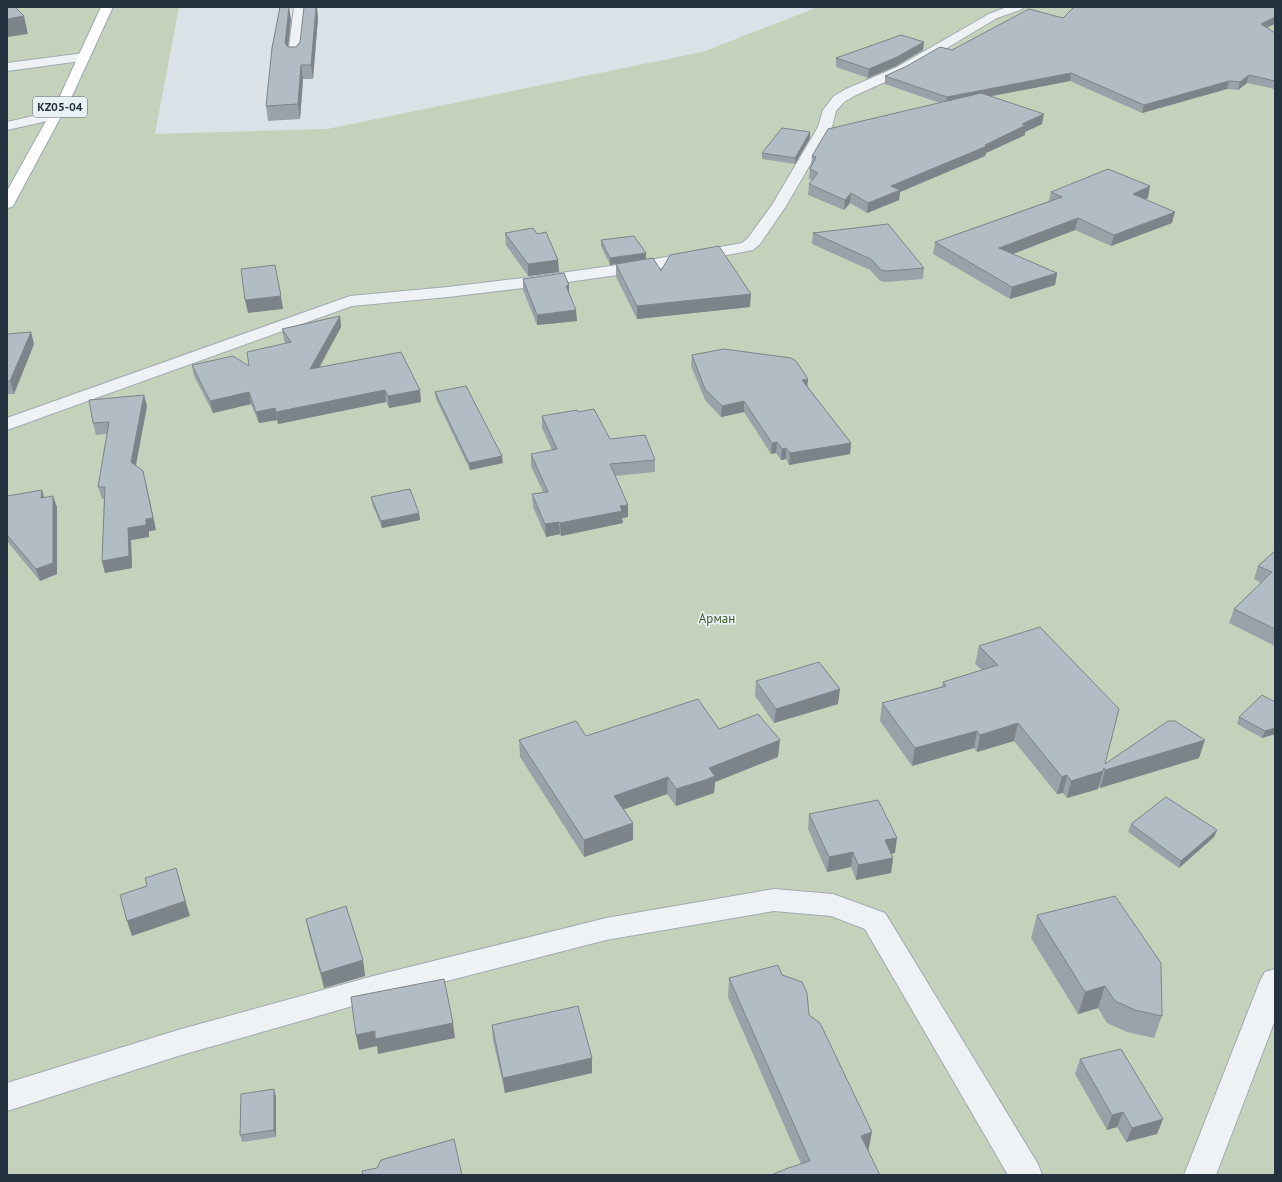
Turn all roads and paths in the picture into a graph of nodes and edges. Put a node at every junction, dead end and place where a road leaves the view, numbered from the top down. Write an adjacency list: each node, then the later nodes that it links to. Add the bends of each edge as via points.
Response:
1 (107, 7): 5 (main road, KZ05-04)
2 (300, 7): 4 (street)
3 (1018, 7): 10 (street, via 993,16 901,70 839,98 830,110 825,127 779,206 747,247 647,266 532,282 350,301)
4 (294, 56)
5 (84, 57): 6 (street); 7 (main road, KZ05-04)
6 (7, 67)
7 (55, 115): 8 (street); 9 (main road, KZ05-04)
8 (7, 126)
9 (7, 204)
10 (7, 424)
11 (1275, 981): 14 (street)
12 (7, 1097): 13 (street, via 178,1043 384,986 606,930 774,900 833,905 875,921)
13 (1026, 1175)
14 (1200, 1175)

